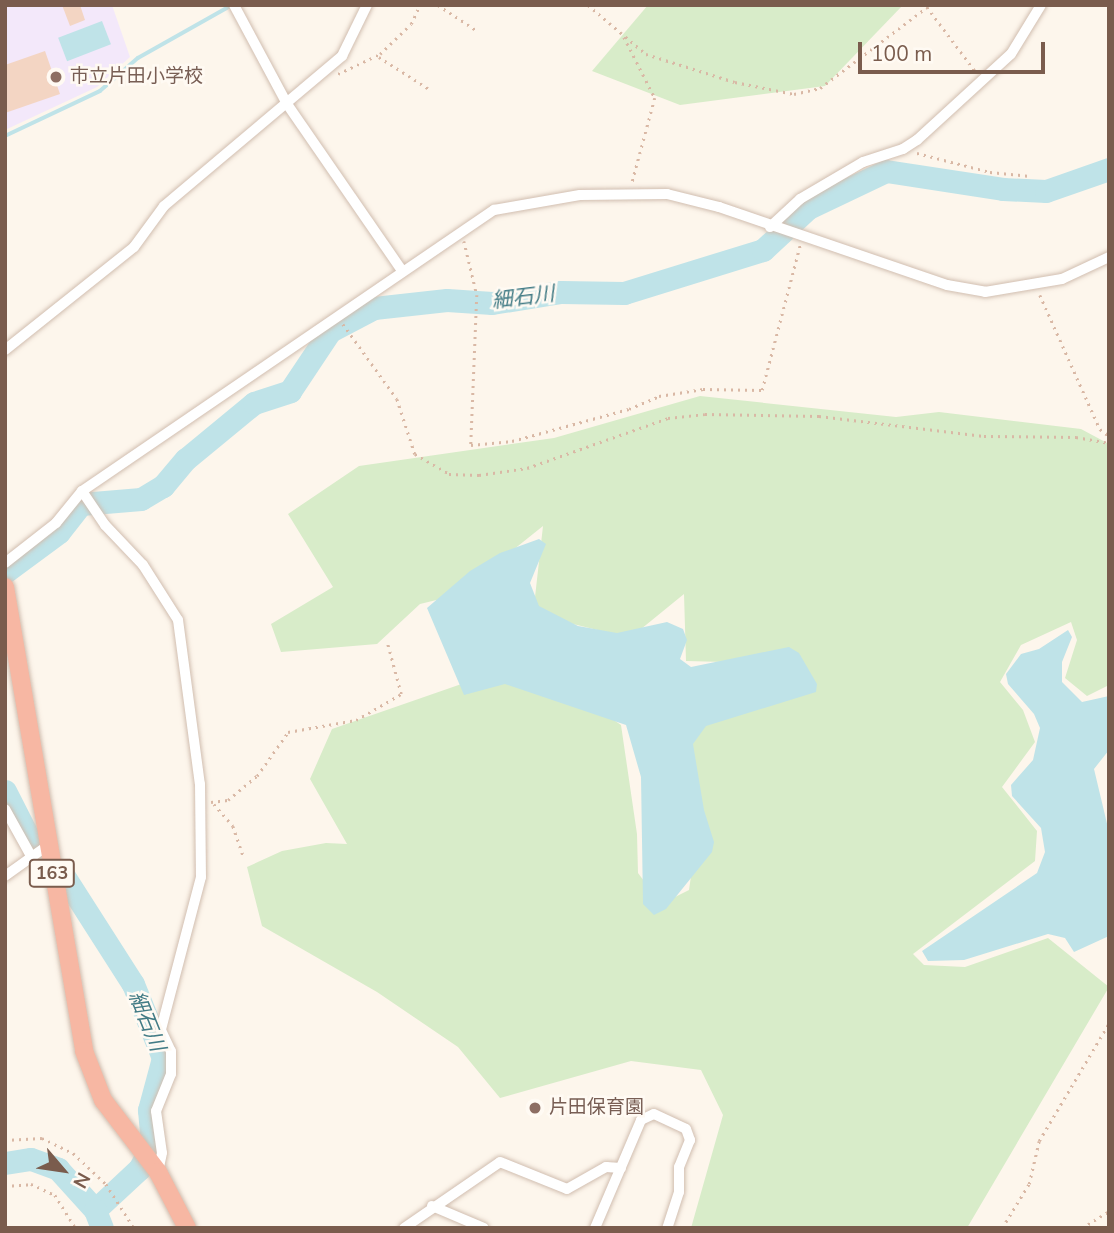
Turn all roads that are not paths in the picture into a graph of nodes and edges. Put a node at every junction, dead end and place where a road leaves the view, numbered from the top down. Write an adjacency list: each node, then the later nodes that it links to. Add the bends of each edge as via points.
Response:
1 (368, 5): 4 (street, via 347,51)
2 (1041, 5): 5 (street, via 1011,54 903,149 879,154 800,199)
3 (236, 8): 4 (street)
4 (286, 104): 7 (street); 8 (street, via 164,206 134,247)
5 (773, 228): 6 (street, via 966,290 1036,285 1062,279); 7 (street, via 687,197 630,193 517,205 494,210 459,230)
6 (1109, 257)
7 (402, 271): 9 (street)
8 (5, 350)
9 (83, 492): 10 (street, via 56,523); 16 (street, via 143,565 178,620 200,800 201,877 161,1030 171,1051 171,1074 156,1111 162,1153)
10 (5, 564)
11 (5, 587): 13 (highway, 163)
12 (5, 809): 14 (street)
13 (47, 846): 14 (street); 16 (highway, 163, via 91,1078)
14 (31, 856): 15 (street)
15 (5, 876)
16 (155, 1168): 20 (highway, 163)
17 (621, 1168): 18 (street, via 606,1167 567,1189 500,1162); 24 (street); 25 (street, via 641,1120 654,1114 686,1129 690,1140 679,1167 679,1192)
18 (432, 1206): 19 (street); 21 (street)
19 (456, 1216): 22 (street); 23 (street)
20 (187, 1228)
21 (404, 1228)
22 (451, 1228)
23 (484, 1228)
24 (595, 1228)
25 (667, 1228)

